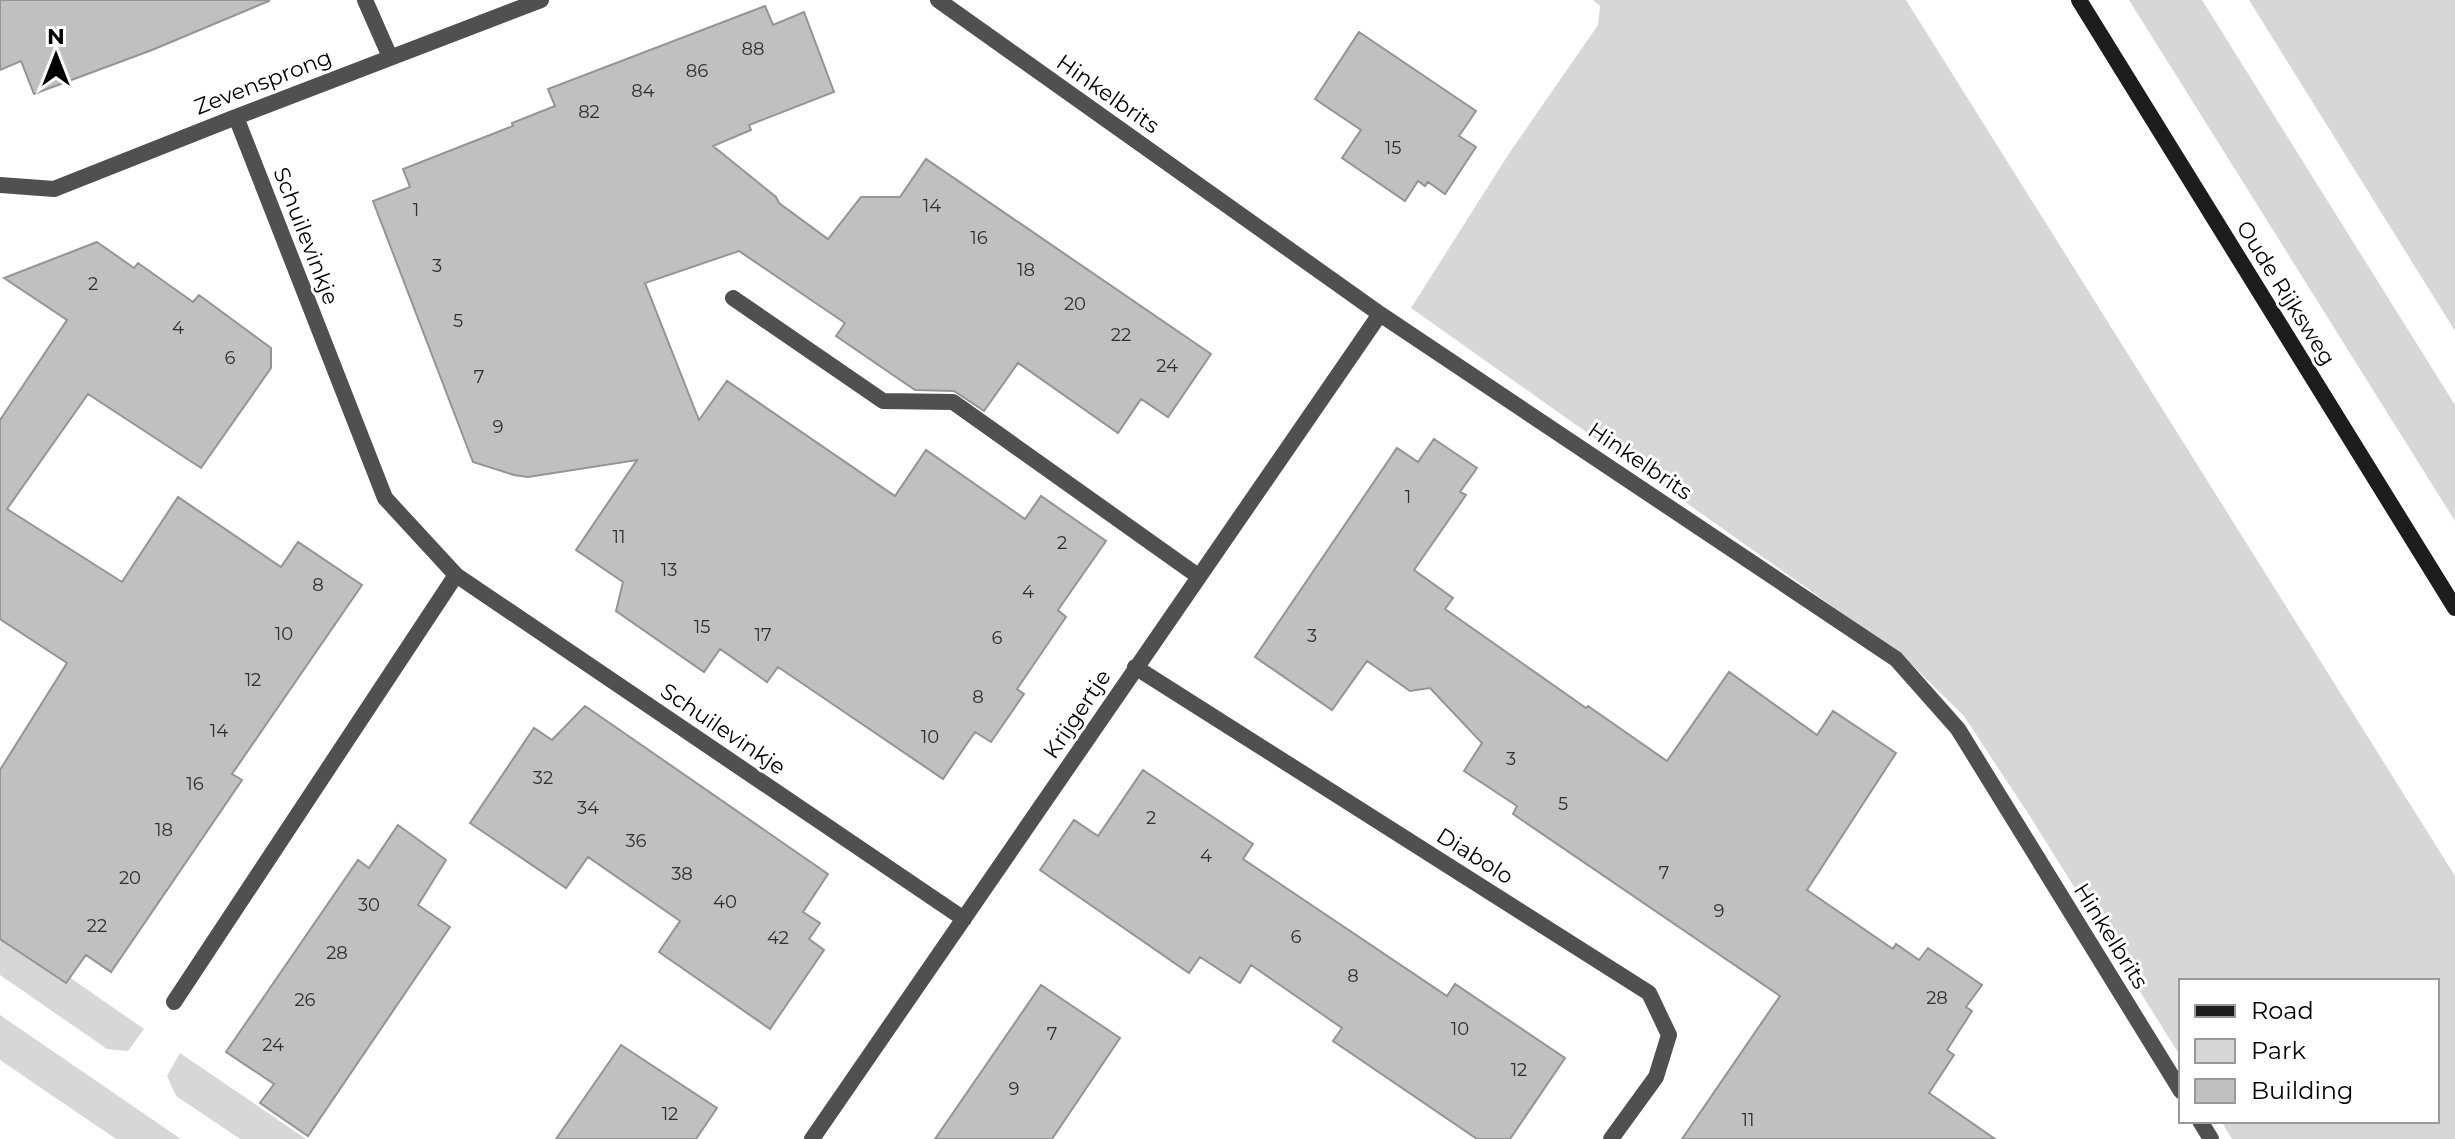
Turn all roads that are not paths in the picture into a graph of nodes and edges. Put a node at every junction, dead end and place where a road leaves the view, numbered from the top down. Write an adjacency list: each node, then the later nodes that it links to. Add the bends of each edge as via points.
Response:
1 (365, 0): 5 (street)
2 (541, 0): 5 (street, Zevensprong)
3 (938, 0): 9 (street, Hinkelbrits)
4 (2079, 0): 12 (main road, Oude Rijksweg)
5 (390, 57): 6 (street, Zevensprong)
6 (236, 117): 7 (street, Zevensprong, via 54,189); 10 (street, Schuilevinkje, via 385,498)
7 (0, 185)
8 (733, 298): 11 (street, via 883,401 953,402)
9 (1380, 314): 11 (street, Krijgertje); 16 (street, Hinkelbrits, via 1896,659 1958,729)
10 (456, 575): 14 (street, Schuilevinkje); 15 (street)
11 (1198, 576): 13 (street, Krijgertje)
12 (2455, 608)
13 (1135, 667): 14 (street, Krijgertje); 18 (street, Diabolo, via 1649,993 1669,1035 1656,1077)
14 (964, 919): 17 (street, Krijgertje)
15 (174, 1002)
16 (2179, 1088)
17 (812, 1139)
18 (1611, 1139)

